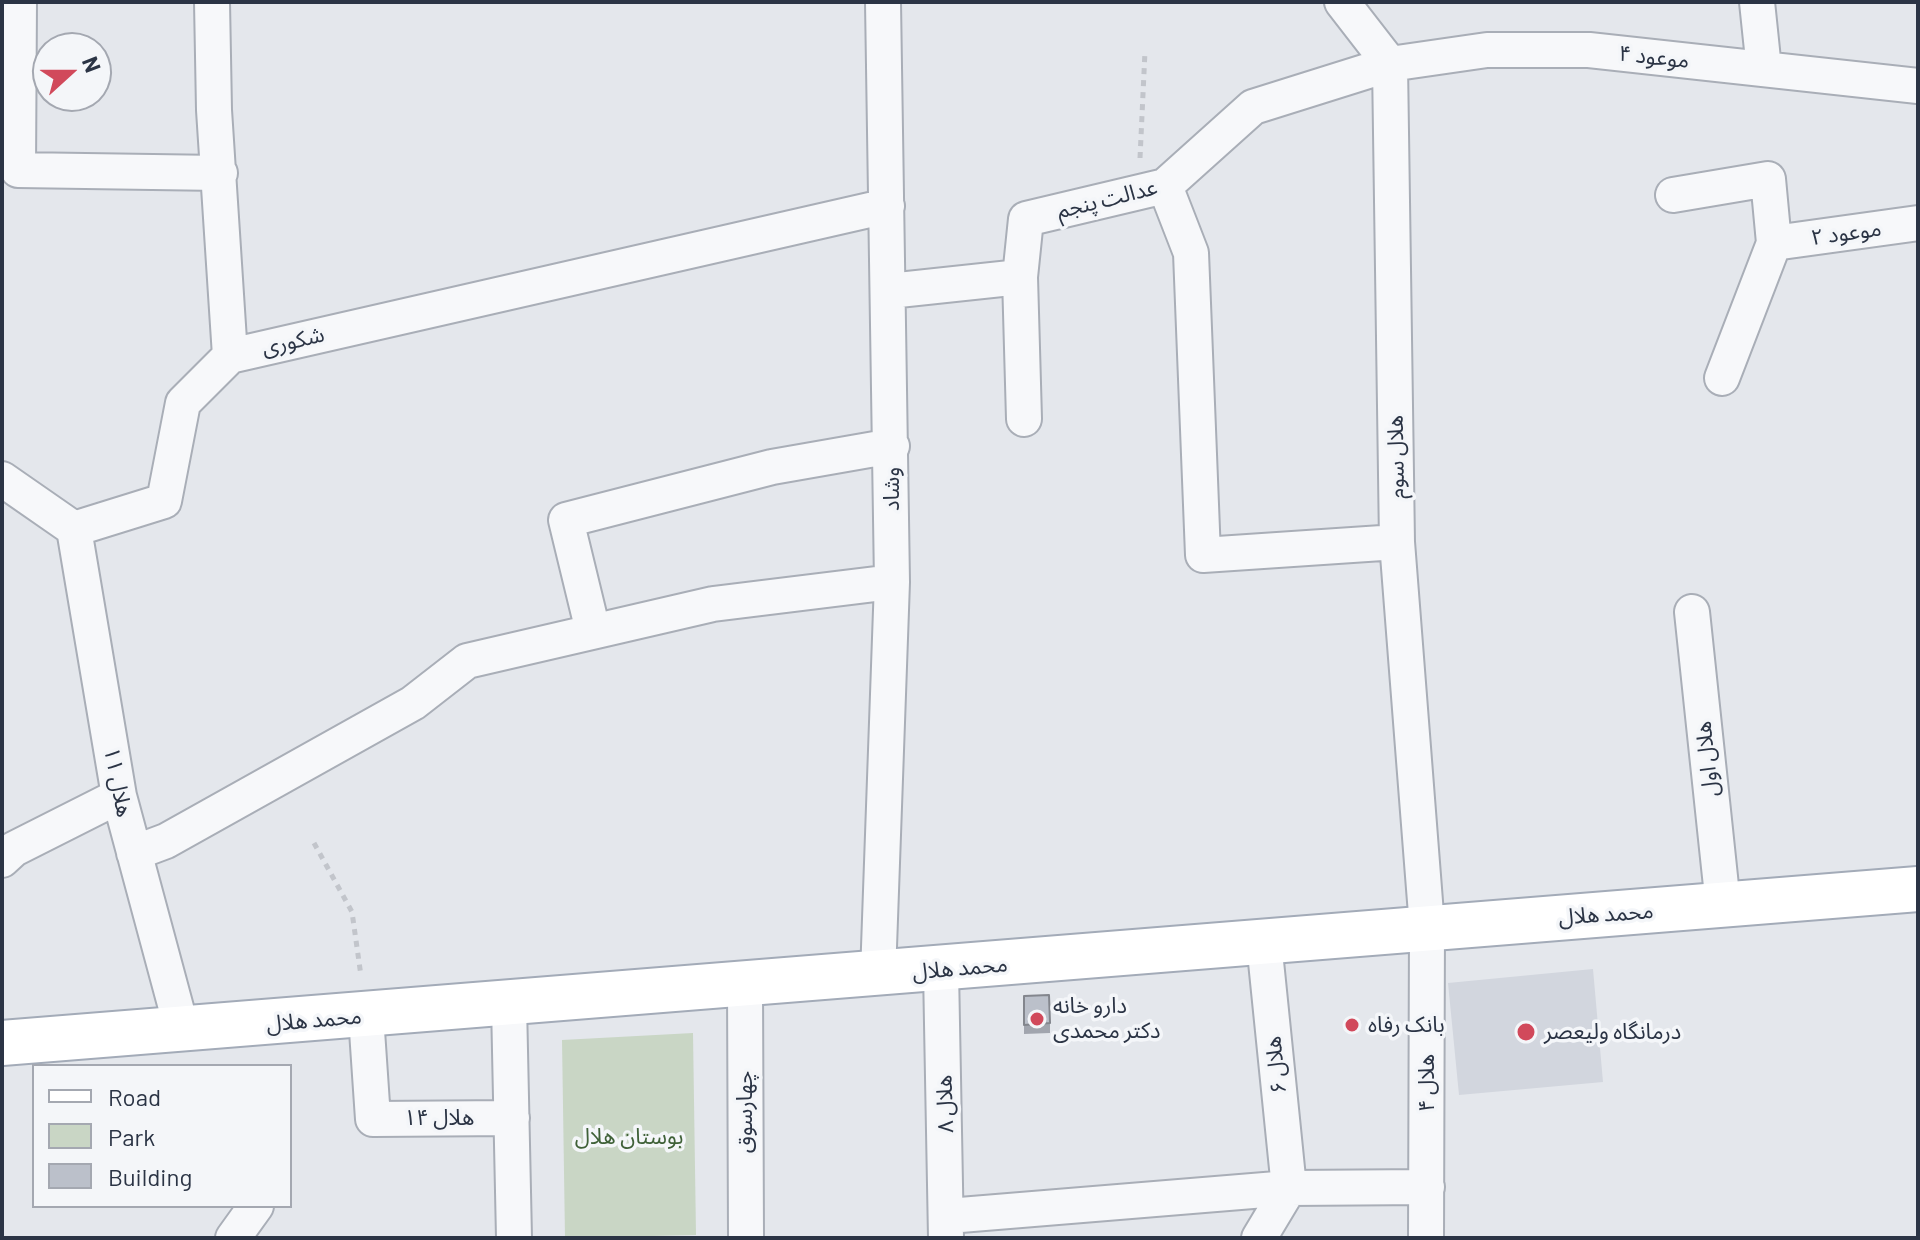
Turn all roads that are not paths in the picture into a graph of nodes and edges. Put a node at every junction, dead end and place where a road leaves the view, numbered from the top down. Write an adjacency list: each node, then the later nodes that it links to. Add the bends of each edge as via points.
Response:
1 (19, 2): 9 (street, via 18,170)
2 (212, 2): 9 (street)
3 (883, 2): 12 (street, وشاد)
4 (1342, 2): 6 (street)
5 (1757, 2): 7 (street)
6 (1390, 64): 7 (street, موعود ۴, via 1487,50 1589,50); 10 (street, عدالت پنجم, via 1253,107); 23 (street, هلال سوم)
7 (1764, 69): 8 (street, موعود ۴)
8 (1918, 86)
9 (220, 173): 17 (street)
10 (1152, 189): 15 (street, عدالت پنجم, via 1026,219); 23 (street, via 1191,253 1203,555)
11 (1673, 195): 14 (street, via 1768,179)
12 (887, 206): 16 (street, وشاد); 17 (street, شکوری)
13 (1918, 223): 14 (street, موعود ۲)
14 (1774, 243): 18 (street)
15 (1020, 277): 16 (street); 19 (street)
16 (889, 291): 20 (street, وشاد)
17 (230, 356): 22 (street, شکوری, via 183,403 164,501)
18 (1722, 378)
19 (1024, 419)
20 (892, 446): 24 (street, وشاد); 26 (street, via 772,467 566,520)
21 (2, 479): 22 (street)
22 (74, 529): 27 (street, هلال ۱۱)
23 (1397, 542): 32 (street, هلال سوم)
24 (892, 582): 26 (street, via 713,604); 35 (street, وشاد)
25 (1692, 612): 31 (street, هلال اول)
26 (593, 631): 28 (street, via 467,661 413,703 166,841)
27 (119, 796): 28 (street, هلال ۱۱); 29 (street)
28 (134, 853): 39 (street, هلال ۱۱)
29 (2, 860)
30 (1918, 889): 31 (main road, محمد هلال)
31 (1723, 905): 32 (main road, محمد هلال)
32 (1427, 927): 33 (main road, محمد هلال); 43 (street, هلال ۴)
33 (1264, 942): 34 (main road, محمد هلال); 44 (street, هلال ۶)
34 (941, 970): 35 (main road, محمد هلال); 46 (street, هلال ۸)
35 (878, 975): 36 (main road, محمد هلال)
36 (745, 986): 37 (main road, محمد هلال); 49 (street, چهارسوق)
37 (509, 1004): 38 (main road, محمد هلال); 42 (street)
38 (366, 1016): 39 (main road, محمد هلال); 42 (street, هلال ۱۴, via 373,1119)
39 (182, 1030): 41 (main road, محمد هلال)
40 (2, 1043): 41 (main road, محمد هلال)
41 (75, 1052)
42 (512, 1118): 48 (street)
43 (1427, 1187): 44 (street); 51 (street, هلال ۴)
44 (1289, 1188): 46 (street); 50 (street)
45 (255, 1208): 47 (street)
46 (947, 1227)
47 (233, 1238)
48 (514, 1238)
49 (746, 1238)
50 (1259, 1238)
51 (1426, 1238)

